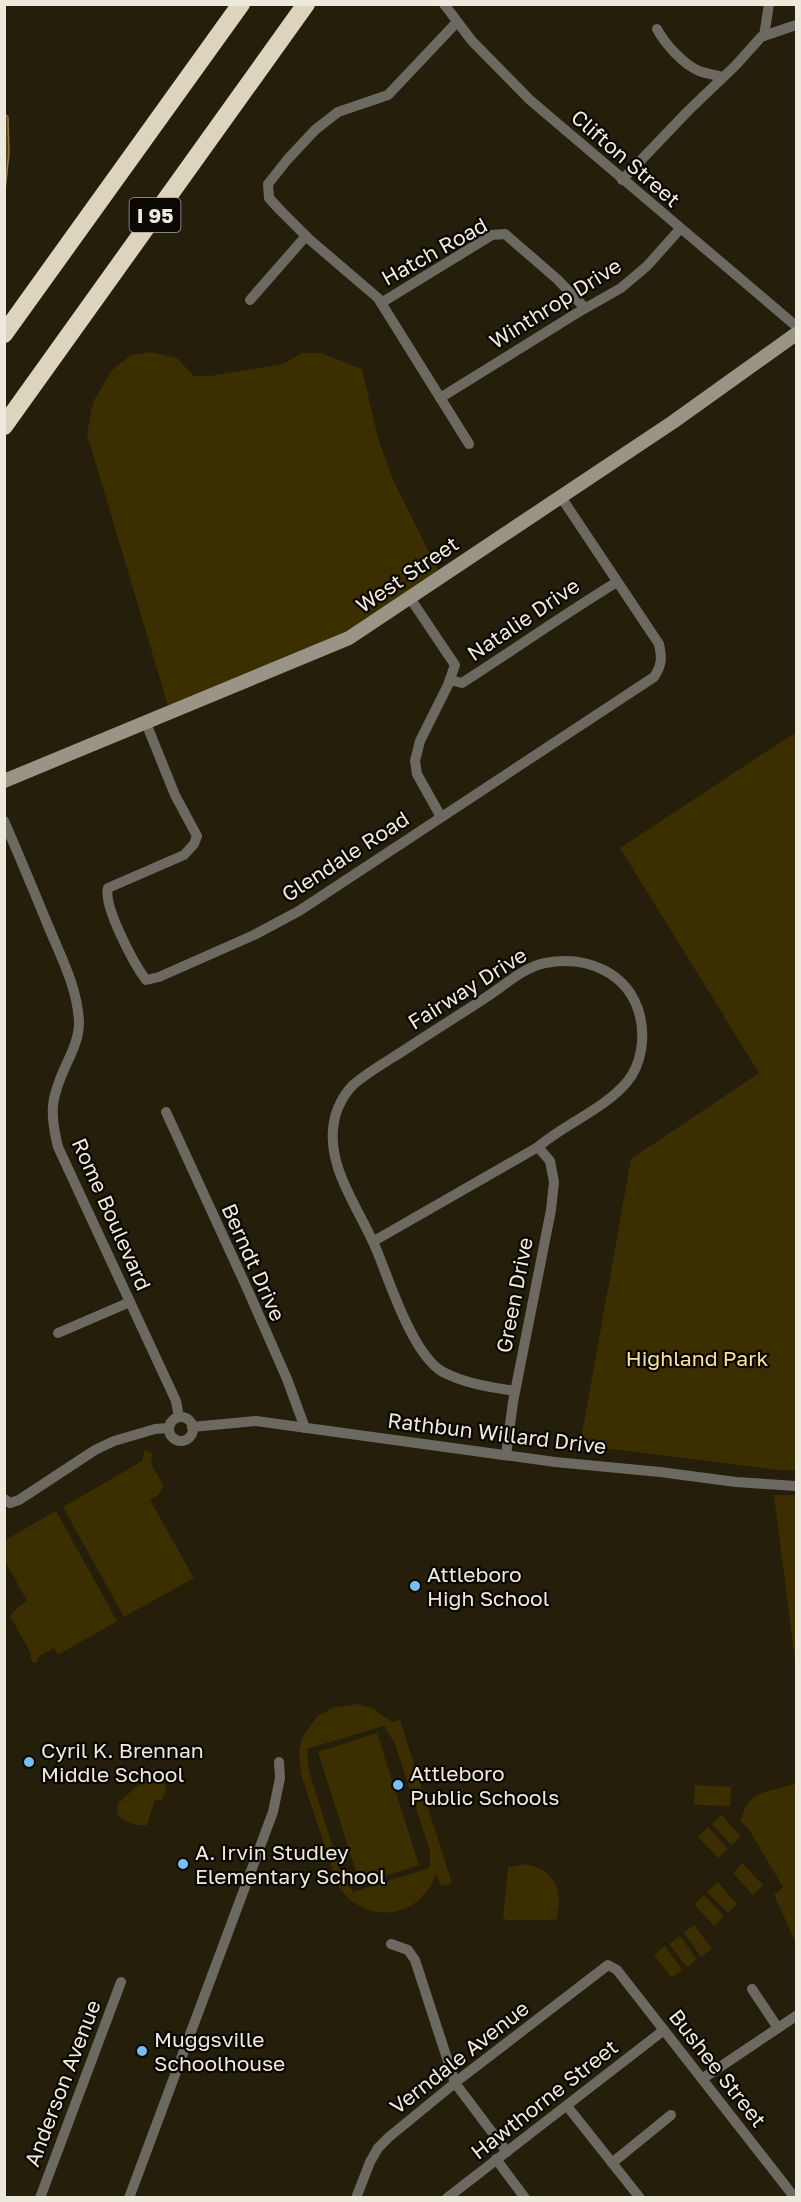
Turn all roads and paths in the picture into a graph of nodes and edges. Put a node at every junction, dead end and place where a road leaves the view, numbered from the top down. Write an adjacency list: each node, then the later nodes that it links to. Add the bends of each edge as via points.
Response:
1 (241, 4): 17 (highway, I 95)
2 (306, 4): 20 (highway, I 95)
3 (444, 4): 5 (street, Clifton Street)
4 (770, 4): 8 (street)
5 (457, 22): 10 (street, Clifton Street, via 498,70); 12 (street, via 388,95 338,112 315,130 268,185 269,198)
6 (796, 25): 8 (street)
7 (657, 29): 9 (street, via 688,64)
8 (764, 36): 9 (street)
9 (723, 77): 10 (street)
10 (622, 180): 11 (street, Clifton Street)
11 (680, 229): 15 (street, Winthrop Drive, via 621,288); 16 (street, Clifton Street)
12 (306, 236): 13 (street); 14 (street)
13 (250, 300)
14 (381, 303): 15 (street, Hatch Road, via 492,235 505,234); 19 (street)
15 (585, 308): 19 (street, Winthrop Drive)
16 (796, 327)
17 (4, 334)
18 (796, 334): 22 (main road, West Street)
19 (440, 398): 21 (street)
20 (4, 426)
21 (469, 444)
22 (561, 497): 23 (street, Glendale Road); 24 (main road, West Street)
23 (616, 582): 25 (street, Natalie Drive, via 462,683); 28 (street, Glendale Road, via 659,644 661,667 654,677)
24 (410, 598): 25 (street, via 455,665); 26 (main road, West Street, via 349,638)
25 (450, 680): 28 (street, via 420,741 415,761 417,774)
26 (146, 723): 27 (main road, West Street); 28 (street, Glendale Road, via 175,795 197,836 184,855 108,888 106,895 113,915 134,964 146,980 254,935 299,911)
27 (4, 781)
28 (441, 817)
29 (4, 821): 33 (street, Rome Boulevard, via 64,964 77,1006 79,1026 75,1044 52,1104 58,1147)
30 (166, 1112): 39 (street, Berndt Drive, via 246,1286)
31 (538, 1147): 32 (street, Fairway Drive); 32 (street, Fairway Drive, via 556,1131 616,1095 630,1079 640,1056 643,1037 632,996 618,979 581,961 542,964 518,975 378,1067 352,1086 340,1102 334,1121 336,1162); 35 (street, Green Drive, via 550,1161 554,1182)
32 (374, 1241): 35 (street, Fairway Drive, via 393,1293 424,1355 441,1371 469,1383)
33 (130, 1302): 34 (street); 36 (street, Rome Boulevard, via 176,1401)
34 (58, 1333)
35 (515, 1391): 40 (street, Green Drive)
36 (179, 1417): 37 (street, via 189,1420); 38 (street, via 173,1419)
37 (192, 1427): 38 (street, Rathbun Willard Drive, via 184,1440 172,1437); 39 (street, Rathbun Willard Drive, via 256,1421)
38 (169, 1428): 42 (street, via 114,1441 19,1500)
39 (305, 1428): 40 (street, Rathbun Willard Drive)
40 (506, 1455): 41 (street, Rathbun Willard Drive)
41 (796, 1486)
42 (8, 1501)
43 (279, 1762): 59 (street, via 273,1812)
44 (391, 1944): 52 (street, via 408,1950 415,1960)
45 (608, 1965): 50 (street, Bushee Street, via 617,1970); 52 (street, Verndale Avenue)
46 (121, 1982): 58 (street, Anderson Avenue)
47 (752, 1989): 49 (street)
48 (796, 2016): 49 (street)
49 (778, 2028): 51 (street)
50 (664, 2030): 51 (street, Bushee Street); 53 (street, Hawthorne Street)
51 (702, 2079): 64 (street, Bushee Street)
52 (455, 2083): 55 (street); 60 (street, Verndale Avenue, via 378,2148)
53 (567, 2106): 55 (street, Hawthorne Street); 57 (street)
54 (670, 2115): 57 (street)
55 (507, 2152): 56 (street, Hawthorne Street)
56 (496, 2159): 61 (street, Hawthorne Street); 62 (street)
57 (612, 2163): 63 (street)
58 (39, 2198)
59 (129, 2198)
60 (356, 2198)
61 (447, 2198)
62 (525, 2198)
63 (640, 2198)
64 (795, 2198)

